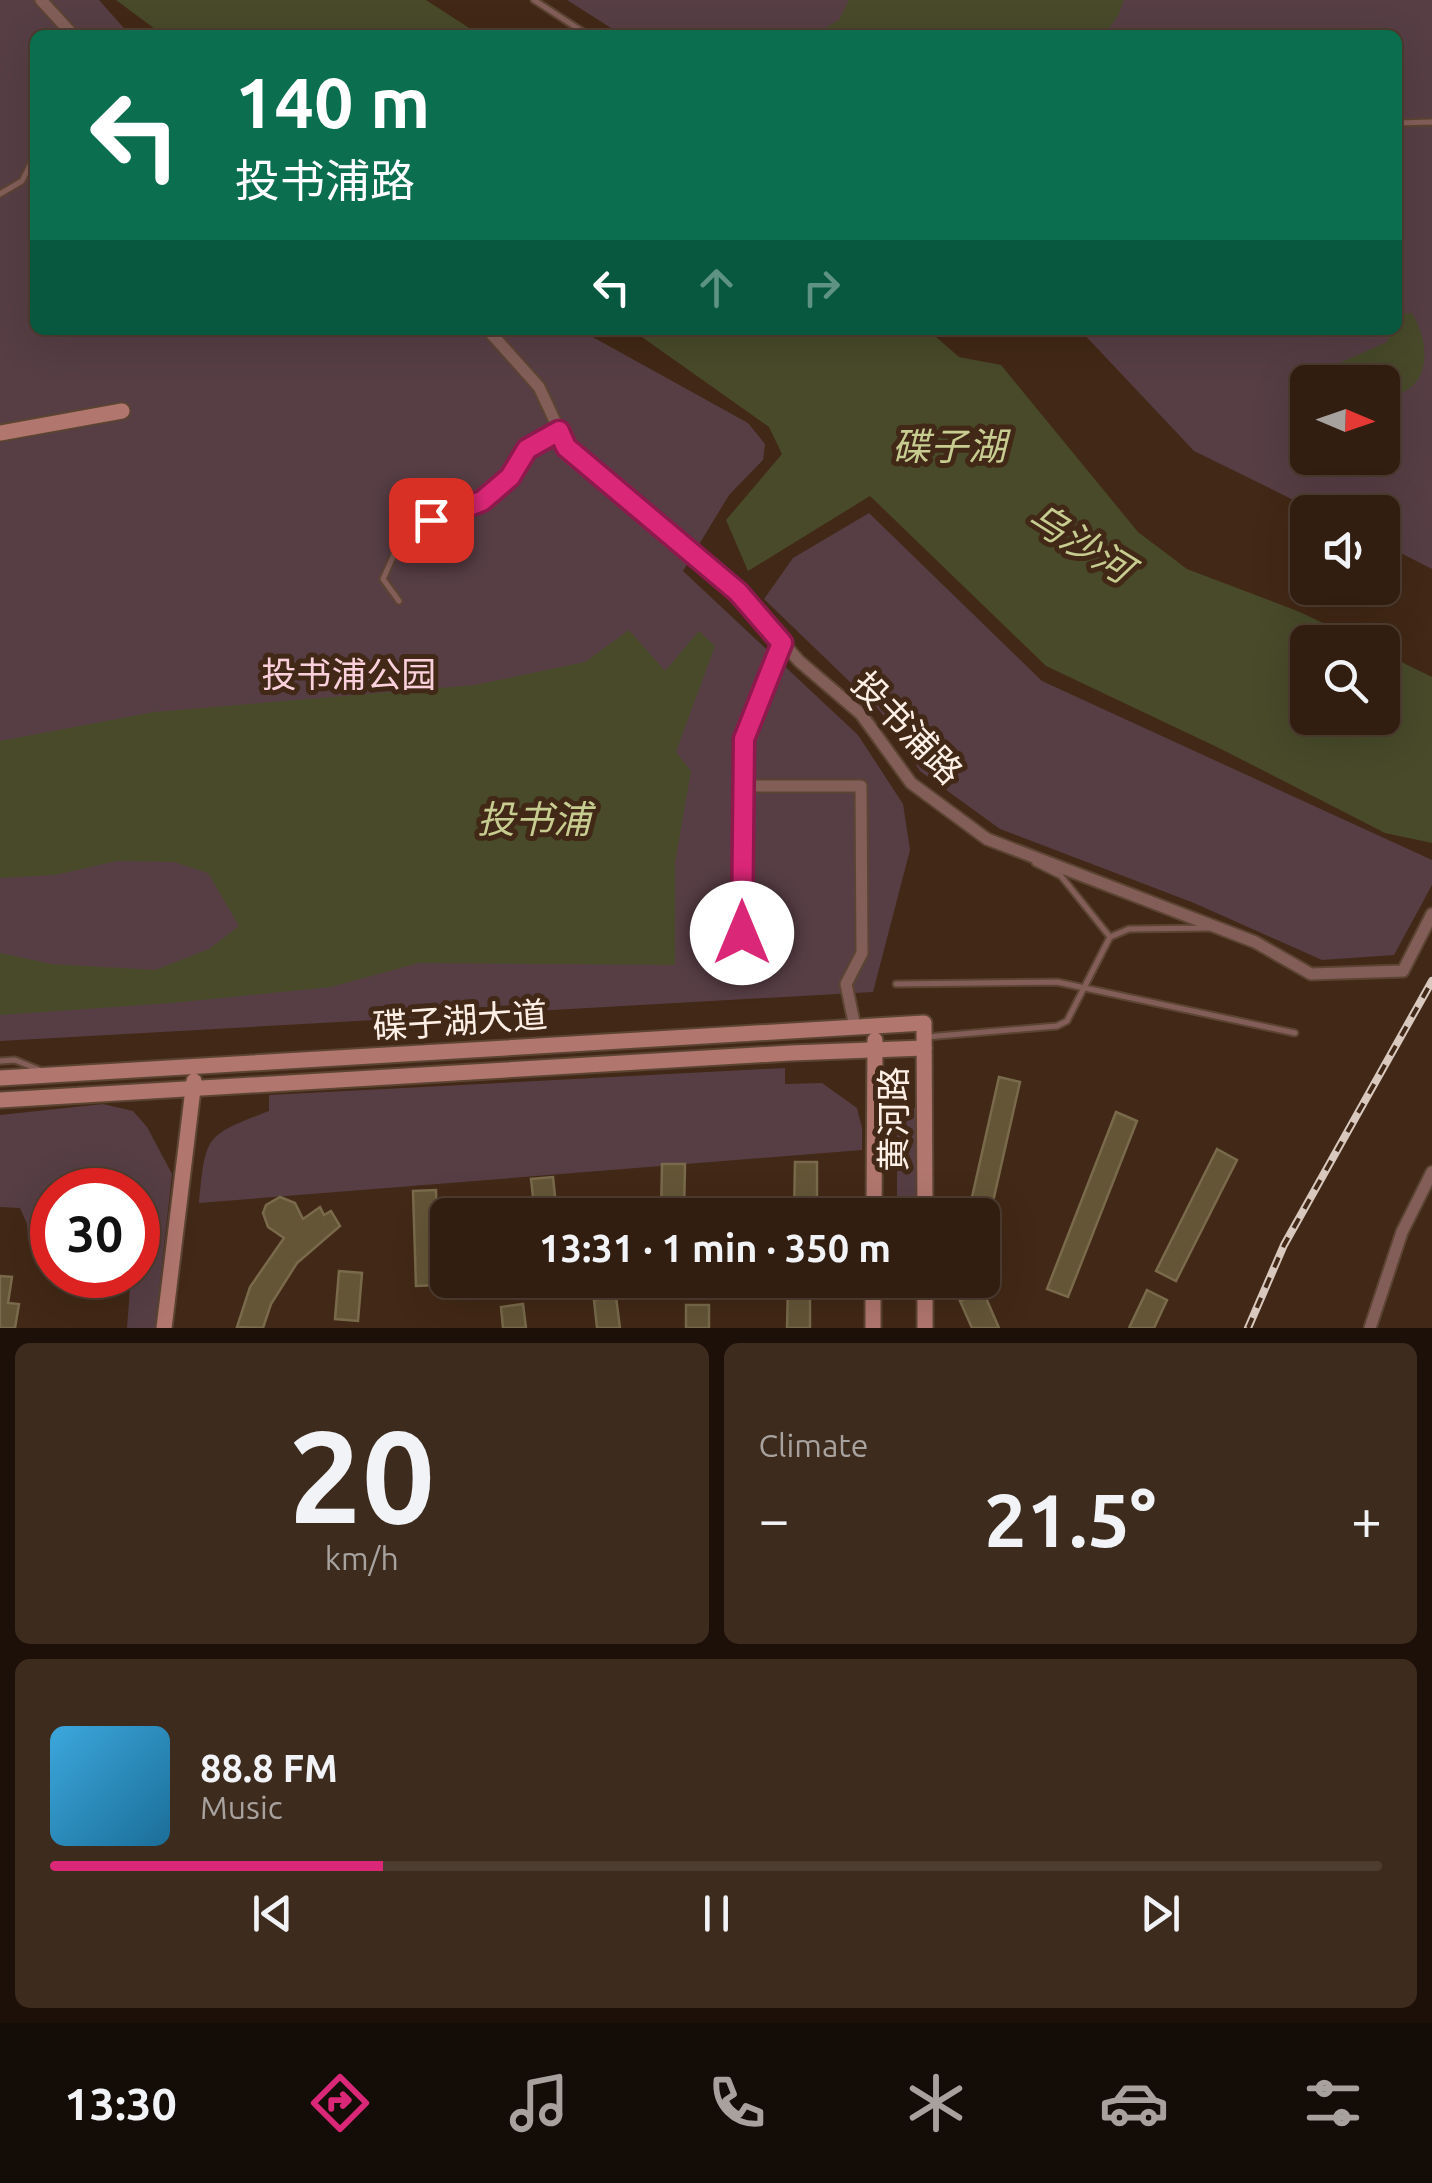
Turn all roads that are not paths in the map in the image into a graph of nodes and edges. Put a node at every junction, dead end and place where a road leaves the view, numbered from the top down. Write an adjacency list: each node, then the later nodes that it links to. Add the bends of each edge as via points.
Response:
1 (41, 0): 3 (street)
2 (534, 0): 4 (lane)
3 (68, 30)
4 (580, 30)
5 (1432, 122): 6 (lane)
6 (1402, 124)
7 (30, 167): 8 (lane, via 22,181)
8 (0, 194)
9 (492, 335): 11 (street, 投书浦路, via 538,387)
10 (122, 411): 12 (main road)
11 (559, 431): 13 (lane, via 527,449 510,477 482,501 405,530 383,579); 14 (street, 投书浦路, via 566,447 738,592)
12 (0, 433)
13 (399, 602)
14 (782, 643): 15 (street, via 744,739); 16 (street, 投书浦路, via 861,714 911,783)
15 (742, 786): 19 (street); 24 (street, via 861,786 862,953 846,984)
16 (987, 840): 18 (street, 投书浦路); 20 (lane, via 1061,876)
17 (1432, 914): 18 (street, 投书浦路, via 1403,971 1311,974)
18 (1218, 928): 20 (lane, via 1128,929)
19 (742, 933)
20 (1110, 938): 22 (lane)
21 (896, 984): 22 (lane, via 1057,982)
22 (1084, 988): 25 (lane); 26 (lane, via 1067,1021 1057,1026)
23 (876, 1026): 24 (main road, 碟子湖大道); 26 (main road, 碟子湖大道); 27 (main road, 黄河路)
24 (855, 1027): 29 (main road, 碟子湖大道)
25 (1295, 1033)
26 (924, 1036): 27 (main road, 碟子湖大道); 36 (main road, 黄河路)
27 (875, 1050): 32 (main road, 碟子湖大道); 35 (main road, 黄河路)
28 (0, 1061): 30 (lane)
29 (196, 1067): 30 (main road, 碟子湖大道); 32 (main road)
30 (54, 1076): 31 (main road, 碟子湖大道)
31 (0, 1078)
32 (194, 1087): 33 (main road, 碟子湖大道); 39 (main road)
33 (0, 1100)
34 (1432, 1172): 42 (street, via 1402,1232)
35 (874, 1198)
36 (925, 1198)
37 (873, 1298): 40 (main road)
38 (925, 1298): 41 (main road)
39 (164, 1328)
40 (873, 1328)
41 (926, 1328)
42 (1370, 1328)

